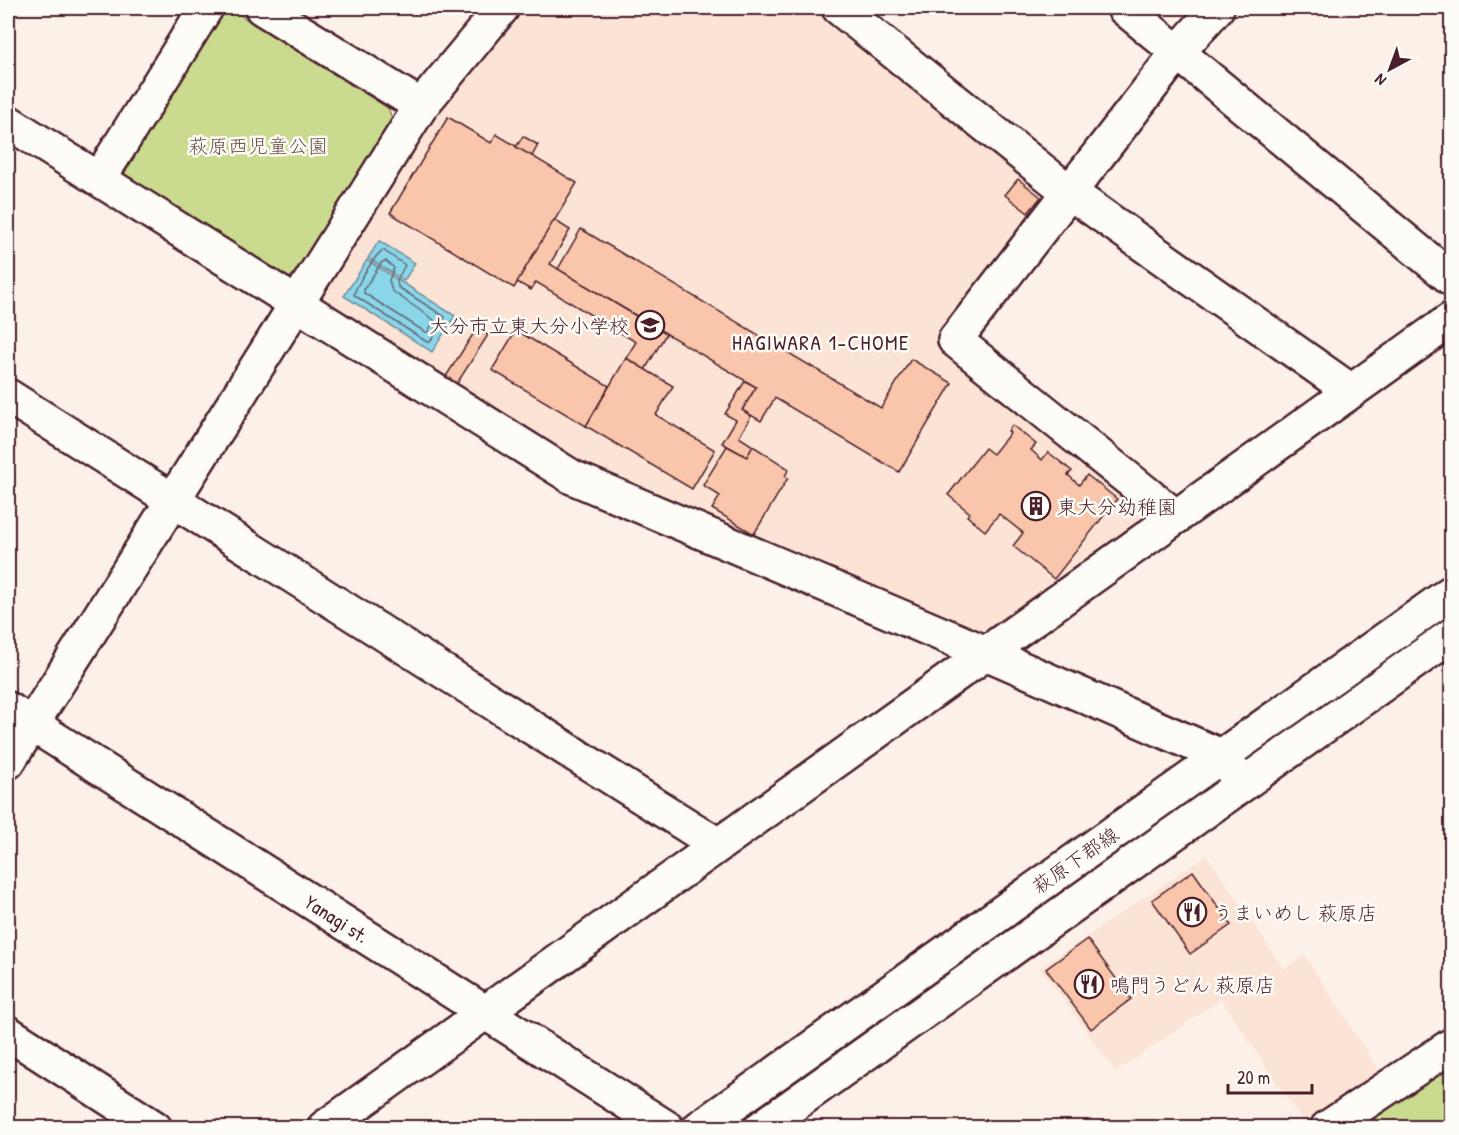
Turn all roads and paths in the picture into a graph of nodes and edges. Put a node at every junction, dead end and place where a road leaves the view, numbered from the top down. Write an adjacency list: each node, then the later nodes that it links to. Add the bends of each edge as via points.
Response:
1 (206, 8): 10 (street)
2 (262, 8): 8 (street)
3 (502, 8): 8 (street)
4 (839, 8): 11 (street)
5 (1124, 8): 7 (street)
6 (1217, 8): 7 (street)
7 (1178, 52): 11 (street); 12 (street)
8 (421, 106): 13 (street)
9 (8, 122): 10 (street)
10 (99, 179): 13 (street)
11 (1069, 192): 15 (street); 18 (street, via 955,340)
12 (1452, 279)
13 (297, 303): 17 (street); 21 (street, via 572,477)
14 (1452, 319): 15 (street)
15 (1351, 391): 18 (street)
16 (8, 396): 17 (street)
17 (173, 500): 22 (street); 26 (street)
18 (1176, 517): 21 (street)
19 (1452, 592): 23 (street, 萩原下郡線)
20 (1452, 635): 25 (street, 萩原下郡線)
21 (986, 653): 23 (street); 26 (street)
22 (19, 717): 24 (street); 27 (street, Yanagi st.)
23 (1221, 756): 25 (street); 33 (street, 萩原下郡線)
24 (8, 762)
25 (1243, 784): 34 (street, 萩原下郡線)
26 (718, 845): 27 (street)
27 (486, 1012): 31 (street); 32 (street, Yanagi st.)
28 (8, 1033): 30 (street)
29 (1452, 1045): 35 (street)
30 (155, 1128)
31 (324, 1128)
32 (667, 1128)
33 (699, 1128)
34 (761, 1128)
35 (1327, 1128)

